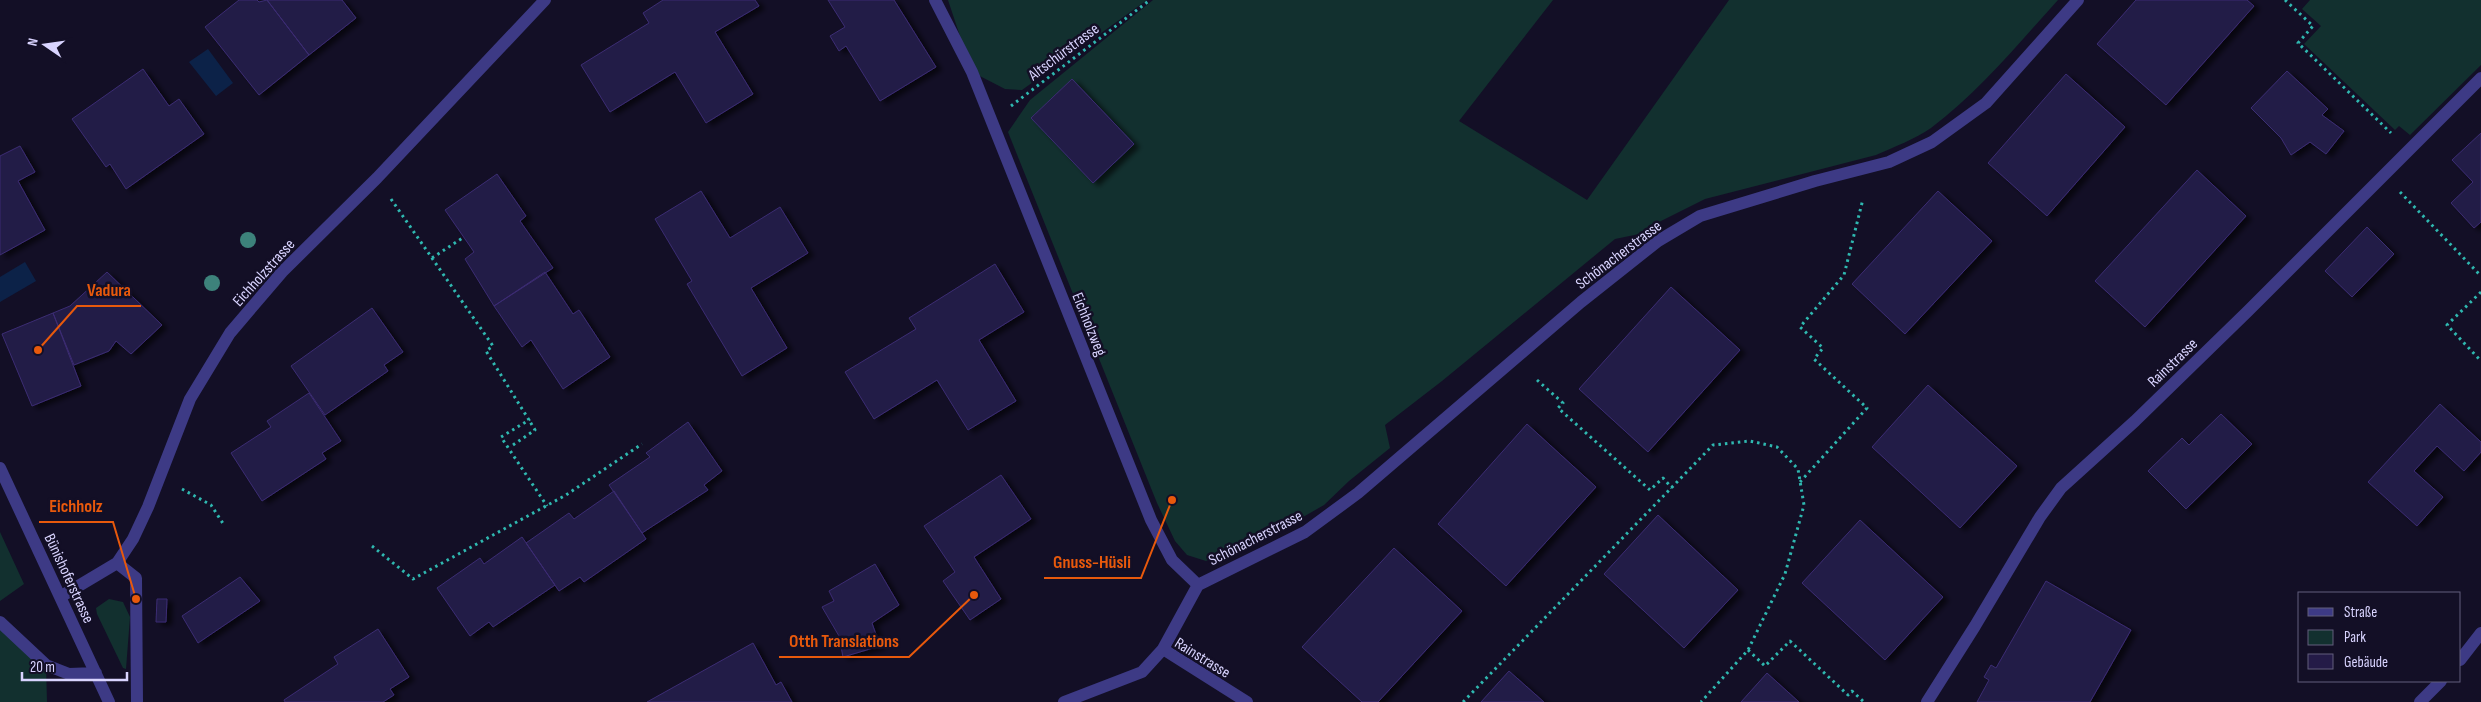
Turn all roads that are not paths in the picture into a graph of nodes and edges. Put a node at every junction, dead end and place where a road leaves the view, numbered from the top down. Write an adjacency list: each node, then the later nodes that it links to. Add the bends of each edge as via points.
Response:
1 (545, 0): 6 (street, Eichholzstrasse, via 377,178 282,272 230,333 190,399 148,507)
2 (935, 0): 7 (street, Eichholzweg, via 972,72 1151,520 1172,560)
3 (2078, 0): 7 (street, Schönacherstrasse, via 1986,103 1932,142 1889,162 1700,216 1658,242 1582,302 1358,493 1305,532)
4 (2481, 78): 19 (street, Rainstrasse, via 2135,421 2061,488)
5 (0, 468): 8 (street, Bünishoferstrasse)
6 (117, 563): 8 (street, Eichholzstrasse); 16 (street, via 136,578)
7 (1198, 585): 11 (street)
8 (60, 597): 13 (street, Bünishoferstrasse)
9 (0, 622): 13 (street, via 46,665 69,674)
10 (2481, 634): 12 (street)
11 (1163, 649): 17 (street, Rainstrasse, via 1142,672); 18 (street, Rainstrasse)
12 (2461, 659)
13 (96, 673): 15 (street, Bünishoferstrasse)
14 (2440, 682): 20 (street)
15 (110, 702)
16 (137, 702)
17 (1064, 702)
18 (1247, 702)
19 (1927, 702)
20 (2420, 702)

